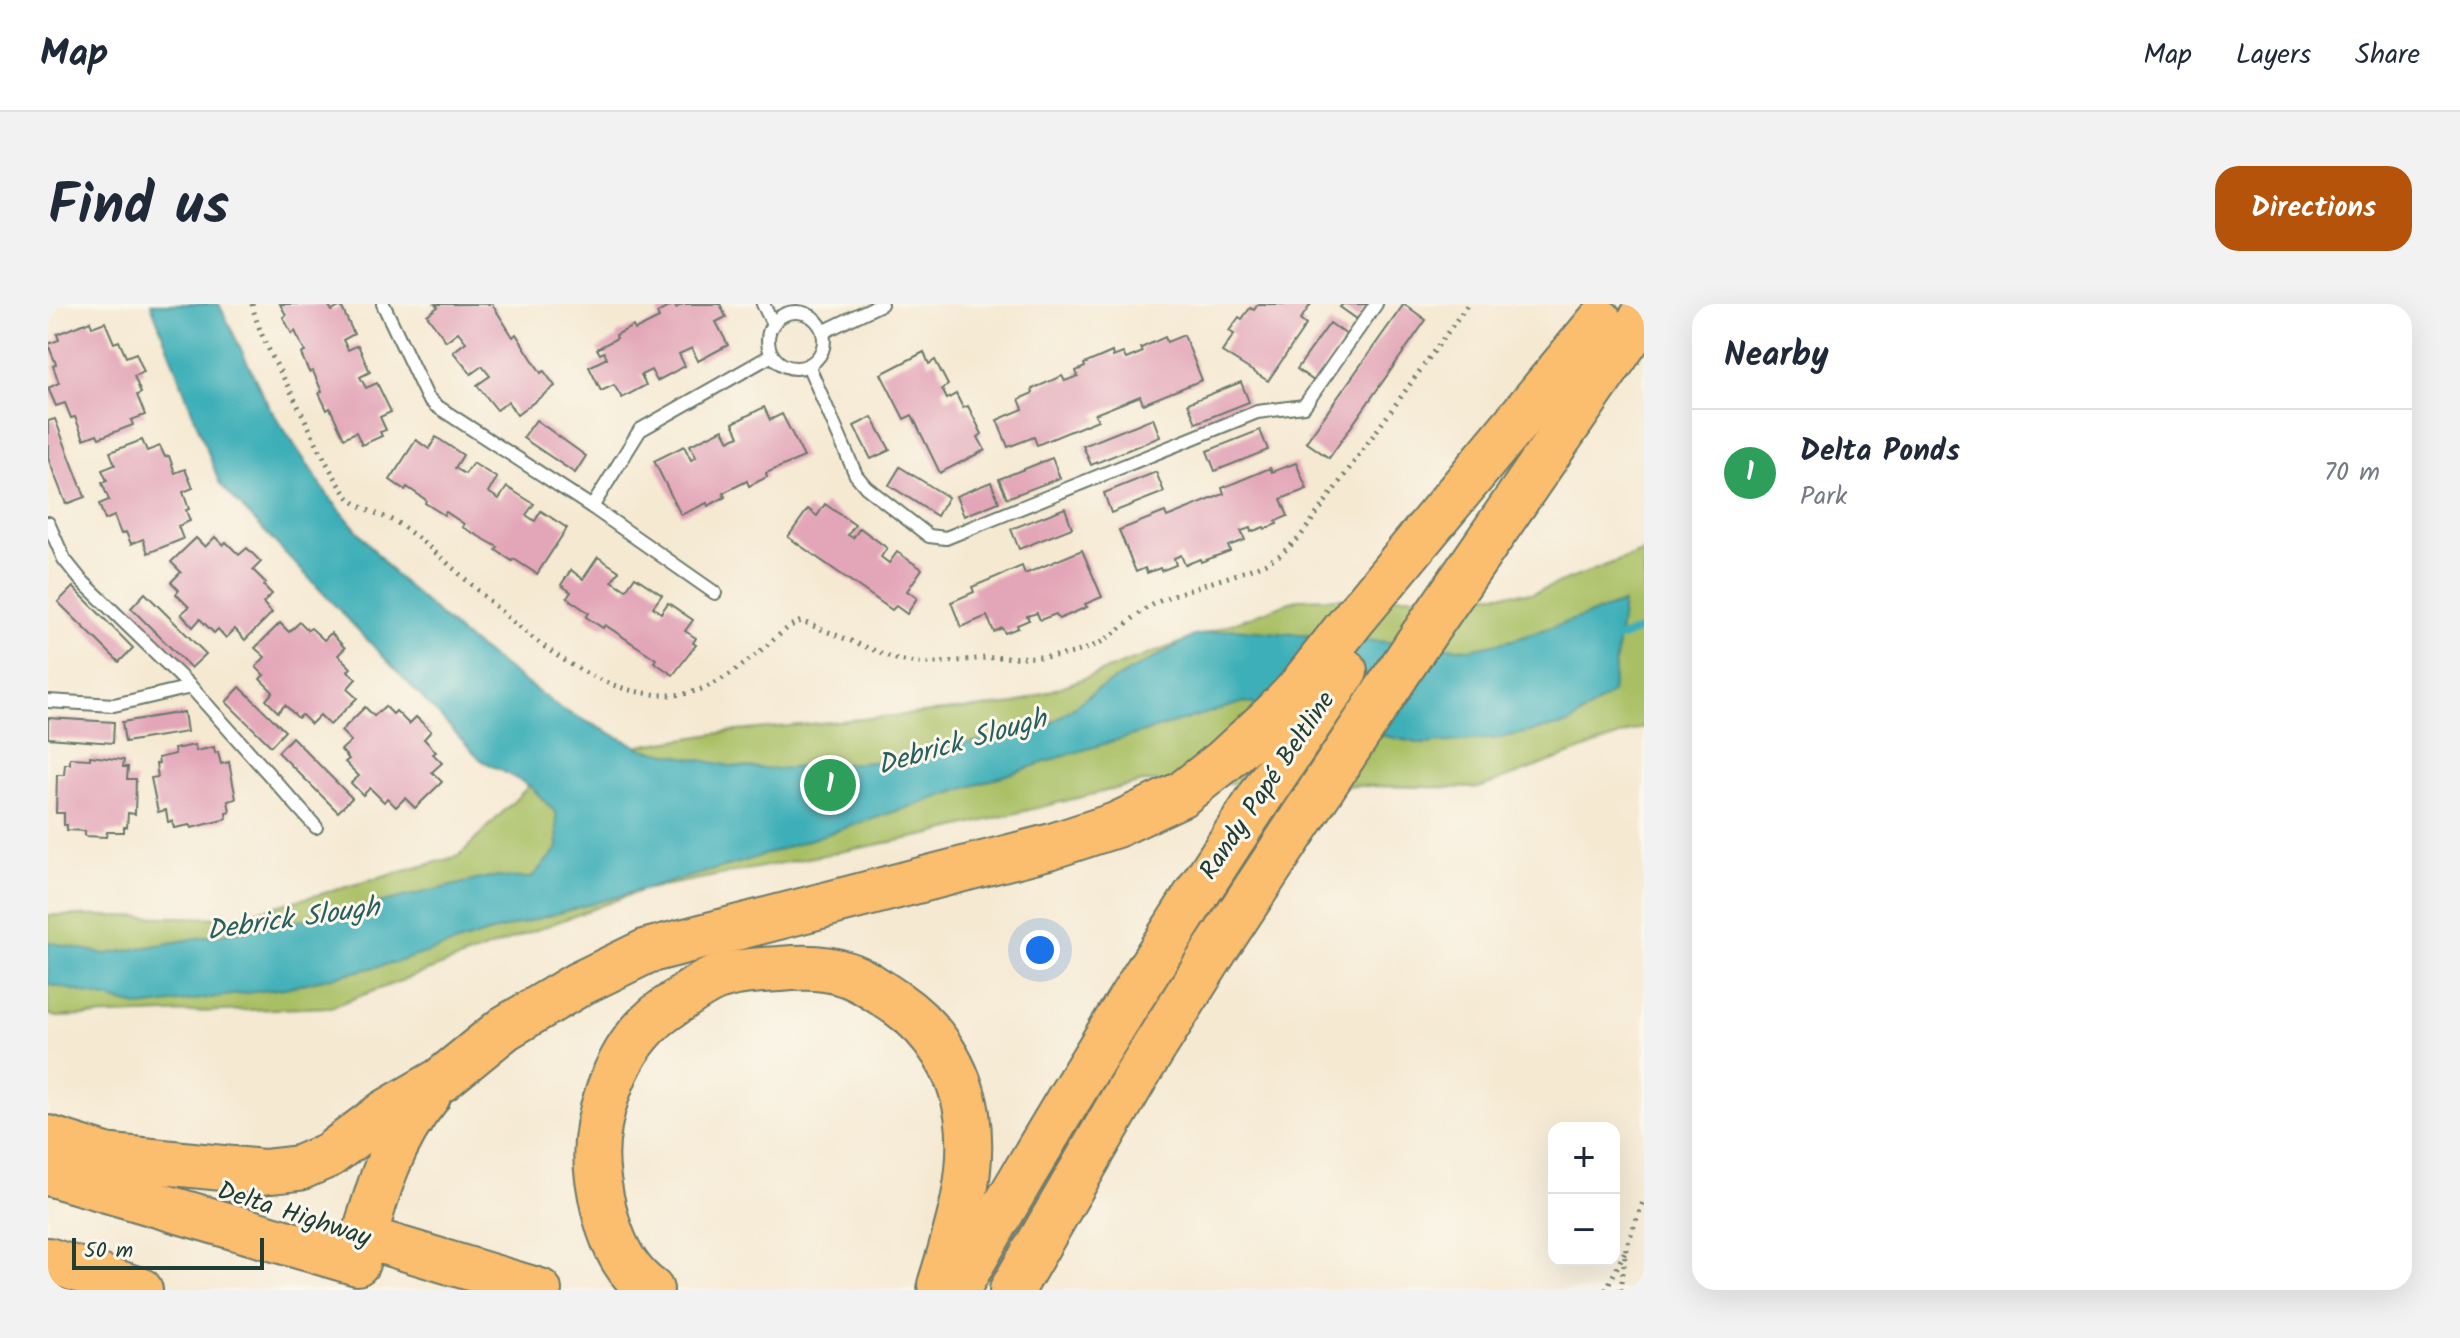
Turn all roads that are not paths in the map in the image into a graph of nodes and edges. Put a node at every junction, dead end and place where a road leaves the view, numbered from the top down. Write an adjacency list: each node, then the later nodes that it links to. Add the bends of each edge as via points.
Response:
1 (383, 304): 12 (lane, via 435,405)
2 (763, 304): 8 (lane)
3 (881, 304): 9 (lane)
4 (1376, 304): 11 (lane, via 1304,406 1257,412 946,538 929,536 856,475)
5 (792, 308): 8 (lane); 9 (lane, via 812,316)
6 (1606, 313): 15 (highway)
7 (1644, 315): 31 (highway, Randy Papé Beltline, via 1419,641 1214,952)
8 (773, 324): 10 (lane, via 768,336)
9 (823, 332): 11 (lane, via 822,352)
10 (772, 355): 11 (lane, via 787,367); 12 (lane, via 640,430)
11 (808, 365)
12 (592, 507): 14 (lane)
13 (48, 523): 16 (lane, via 80,579)
14 (715, 593)
15 (1367, 619): 19 (highway, via 1224,761 1182,794 1052,846 647,951 505,1028); 30 (highway, Randy Papé Beltline, via 1285,759 1108,1035)
16 (191, 687): 17 (lane, via 114,705); 18 (lane)
17 (48, 701)
18 (316, 827)
19 (441, 1080): 21 (highway, via 386,1112 329,1155 299,1168 263,1172); 23 (highway, via 398,1138)
20 (48, 1138): 21 (highway, Delta Highway)
21 (112, 1157): 23 (highway, Delta Highway)
22 (48, 1173): 23 (highway, Delta Highway)
23 (361, 1250): 26 (highway, Delta Highway); 27 (highway, Delta Highway)
24 (48, 1260): 25 (highway)
25 (140, 1290)
26 (447, 1290)
27 (540, 1290)
28 (651, 1290): 29 (highway, via 629,1269 602,1206 596,1148 614,1075 653,1019 689,993 718,977 797,968 844,973 868,983 912,1014 933,1035 950,1064 967,1117 968,1169)
29 (938, 1290)
30 (957, 1290)
31 (1012, 1290)

